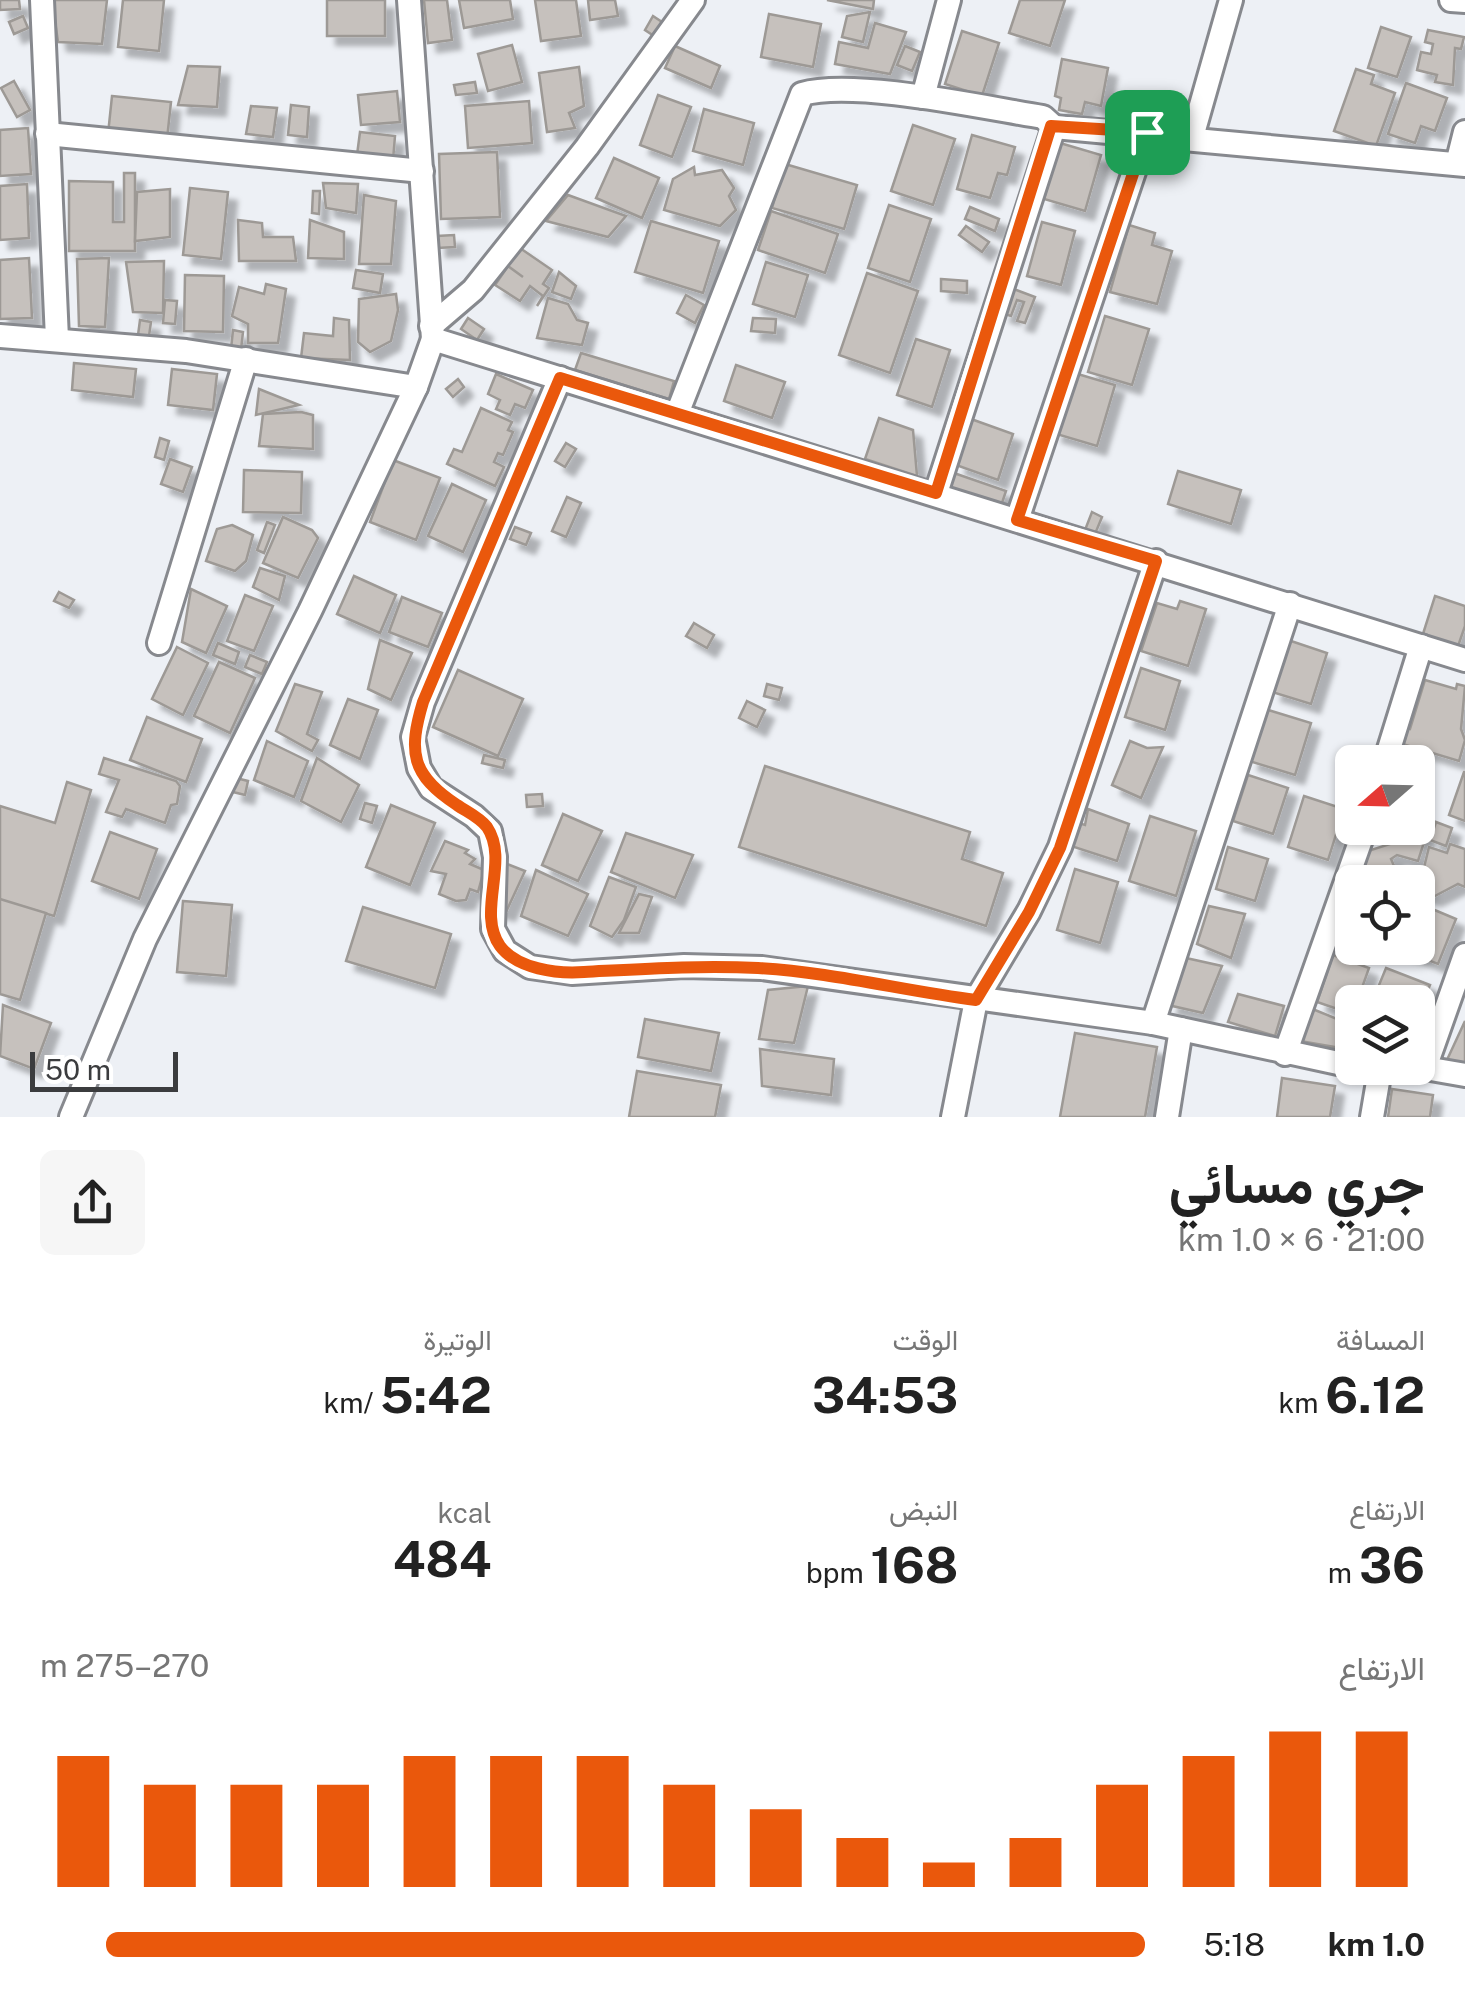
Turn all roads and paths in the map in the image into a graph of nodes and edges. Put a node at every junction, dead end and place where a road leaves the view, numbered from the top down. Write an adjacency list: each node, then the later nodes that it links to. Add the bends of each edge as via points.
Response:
1 (42, 0): 12 (street)
2 (409, 0): 15 (street)
3 (693, 0): 16 (street, via 553,190)
4 (949, 0): 8 (street)
5 (1231, 0): 13 (street)
6 (1450, 0): 7 (street)
7 (1465, 1)
8 (923, 97): 9 (street, via 1043,117); 22 (street, via 802,94)
9 (1054, 127): 10 (street); 23 (street)
10 (1147, 132): 13 (street); 24 (street)
11 (1465, 132): 14 (street)
12 (47, 134): 15 (street); 18 (street)
13 (1192, 137): 14 (street)
14 (1461, 164)
15 (422, 171): 16 (street)
16 (432, 333): 20 (street); 21 (street)
17 (0, 336): 18 (street)
18 (57, 339): 19 (street)
19 (246, 359): 21 (street); 27 (street)
20 (560, 378): 22 (street); 33 (street, via 412,737 432,788 490,832 498,944 530,967 572,973 762,968)
21 (416, 387): 42 (street, via 145,939)
22 (677, 414): 23 (street)
23 (936, 493): 24 (street)
24 (1017, 520): 25 (street)
25 (1156, 561): 26 (street); 33 (street, via 1060,848)
26 (1290, 604): 28 (street); 34 (street)
27 (159, 644)
28 (1421, 646): 29 (street); 30 (street)
29 (1465, 660)
30 (1390, 745)
31 (1359, 845): 37 (street)
32 (1465, 955): 36 (street)
33 (976, 1000): 34 (street); 43 (street)
34 (1153, 1023): 35 (street)
35 (1181, 1029): 37 (street); 44 (street)
36 (1435, 1040)
37 (1285, 1054): 38 (street)
38 (1335, 1063)
39 (1435, 1070): 40 (street)
40 (1465, 1076)
41 (1372, 1085): 45 (street)
42 (70, 1117)
43 (954, 1117)
44 (1167, 1117)
45 (1372, 1117)

